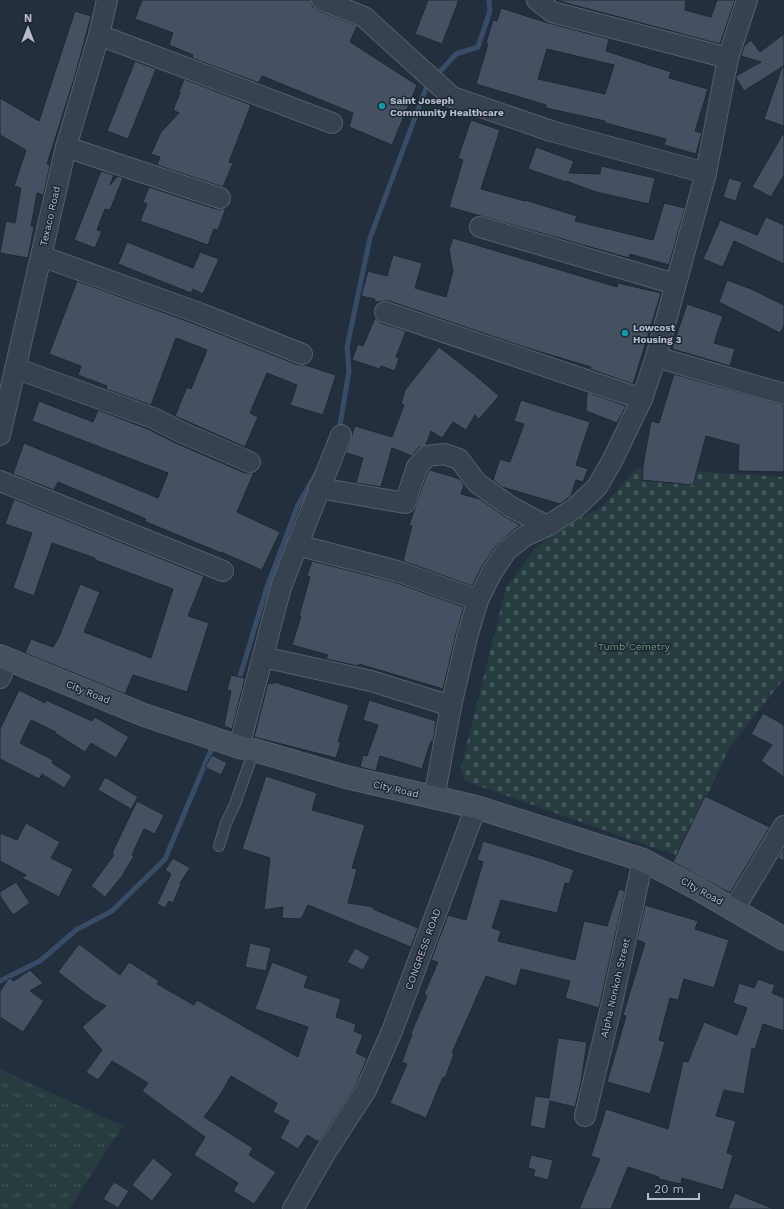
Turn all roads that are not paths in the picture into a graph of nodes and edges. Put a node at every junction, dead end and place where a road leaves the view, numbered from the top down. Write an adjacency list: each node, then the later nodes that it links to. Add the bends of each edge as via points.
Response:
1 (107, 0): 5 (street, Texaco Road)
2 (322, 0): 9 (street, via 364,17 452,97 551,131)
3 (537, 0): 6 (street, via 552,12)
4 (747, 0): 6 (street)
5 (99, 35): 7 (street); 8 (street, Texaco Road)
6 (728, 58): 9 (street)
7 (332, 124)
8 (66, 147): 10 (street); 12 (street, Texaco Road)
9 (706, 173): 13 (street)
10 (220, 198)
11 (480, 227): 13 (street)
12 (41, 256): 15 (street, via 199,313); 17 (street, Texaco Road)
13 (675, 284): 16 (street)
14 (384, 312): 19 (street)
15 (302, 354)
16 (656, 357): 18 (street); 19 (street)
17 (15, 368): 20 (street, Texaco Road); 22 (street, via 152,418)
18 (784, 394)
19 (642, 399): 25 (street, via 597,487 575,508)
20 (0, 435)
21 (341, 435): 24 (street)
22 (250, 462)
23 (0, 482): 27 (street)
24 (319, 488): 25 (street, via 405,503 417,467 427,456 444,454 459,459 477,483 511,507); 26 (street)
25 (547, 526): 28 (street, via 525,536 507,550)
26 (297, 545): 28 (street, via 397,571); 29 (street, via 281,587)
27 (223, 571)
28 (478, 600): 31 (street)
29 (263, 658): 31 (street, via 371,681); 32 (street)
30 (3, 665): 32 (main road, City Road)
31 (450, 706): 33 (street)
32 (247, 749): 33 (main road, City Road); 36 (lane, via 235,804)
33 (434, 798): 34 (main road, City Road)
34 (476, 807): 37 (main road, City Road); 41 (street, CONGRESS ROAD, via 392,1031 366,1090)
35 (784, 826): 38 (street)
36 (219, 846)
37 (643, 860): 38 (main road, City Road); 40 (street, Alpha Nonkoh Street)
38 (734, 909): 39 (main road, City Road)
39 (784, 939)
40 (585, 1116)
41 (293, 1209)

